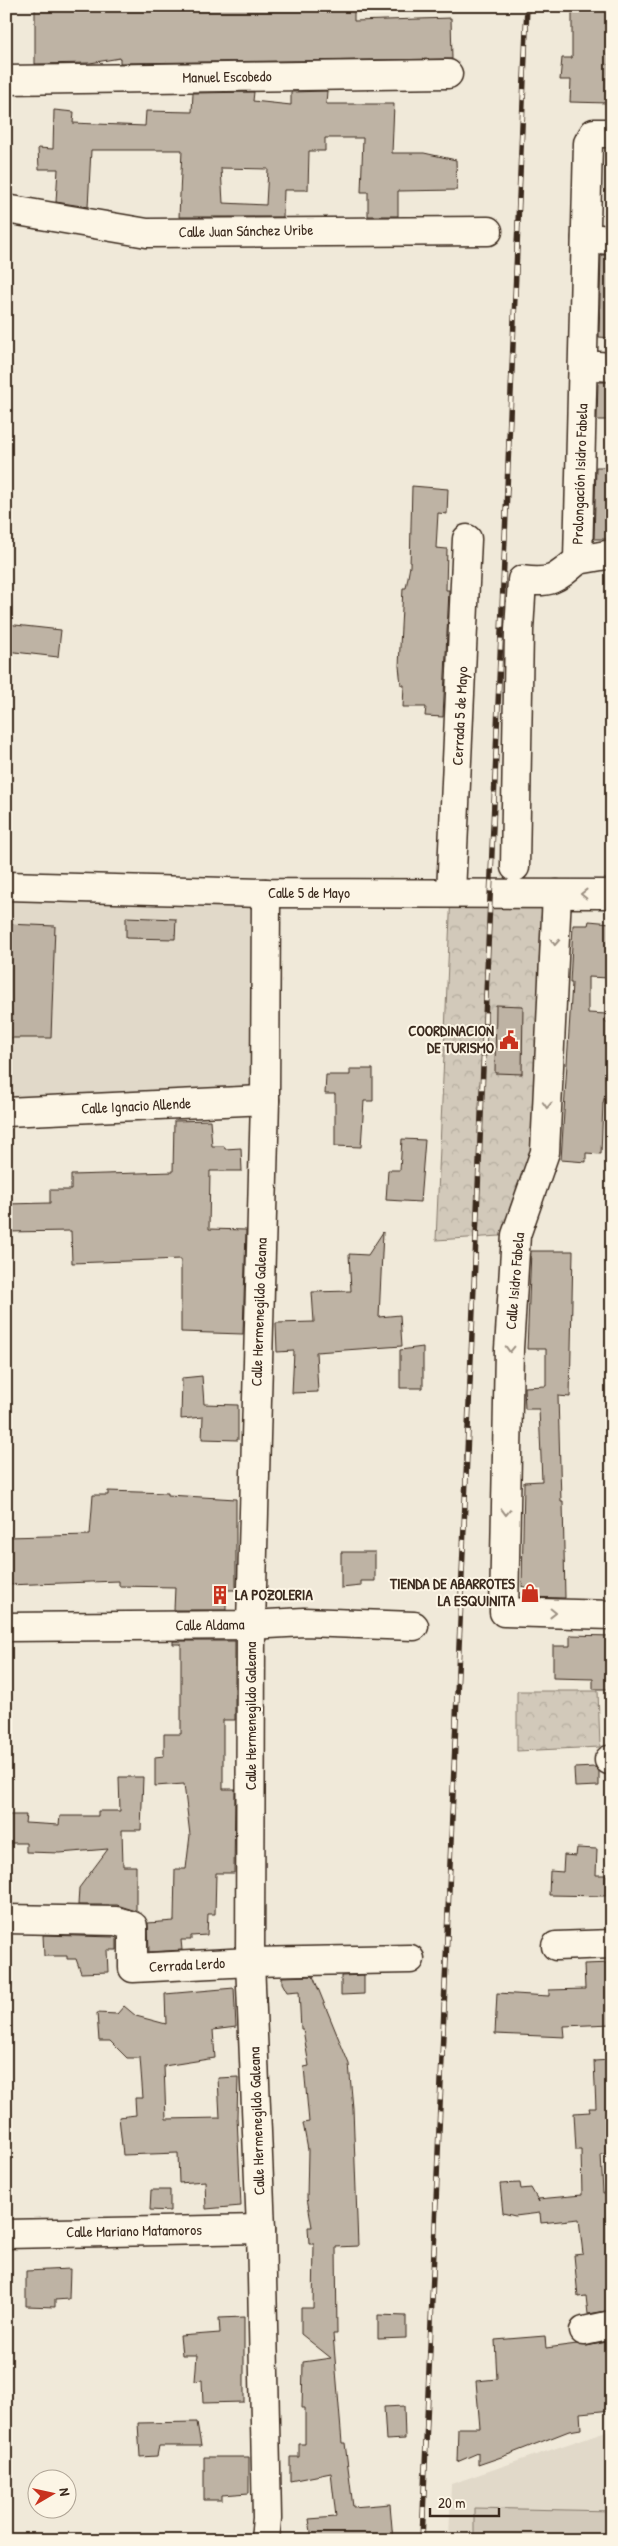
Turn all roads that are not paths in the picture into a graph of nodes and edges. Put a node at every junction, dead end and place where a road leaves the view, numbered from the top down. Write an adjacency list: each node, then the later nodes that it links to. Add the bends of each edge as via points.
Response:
1 (448, 74): 2 (street, Manuel Escobedo)
2 (6, 80)
3 (605, 132): 6 (street, Prolongación Isidro Fabela, via 592,135 588,143)
4 (6, 209): 5 (street, Calle Juan Sánchez Uribe, via 147,233)
5 (488, 231)
6 (599, 239): 7 (street, Prolongación Isidro Fabela)
7 (583, 365): 8 (street); 11 (street, Prolongación Isidro Fabela)
8 (612, 367)
9 (467, 539): 15 (street, Cerrada 5 de Mayo)
10 (612, 554): 11 (street)
11 (578, 560): 12 (street, Prolongación Isidro Fabela, via 554,580 540,583 522,580)
12 (515, 867)
13 (6, 886): 14 (street, Calle 5 de Mayo)
14 (266, 893): 15 (street, Calle 5 de Mayo); 18 (street, Calle Hermenegildo Galeana)
15 (451, 894): 16 (street, Calle 5 de Mayo)
16 (557, 894): 17 (street, Calle 5 de Mayo, one-way to 16); 20 (street, Calle Isidro Fabela, one-way to 20, via 545,1152 516,1235 509,1348 504,1612)
17 (612, 894)
18 (265, 1100): 19 (street, Calle Ignacio Allende); 21 (street, Calle Hermenegildo Galeana)
19 (6, 1112)
20 (612, 1615)
21 (251, 1625): 22 (street, Calle Aldama, via 304,1622); 23 (street, Calle Aldama); 28 (street, Calle Hermenegildo Galeana)
22 (414, 1626)
23 (6, 1627)
24 (6, 1919): 28 (street, Cerrada Lerdo, via 116,1921 133,1926 133,1968)
25 (612, 1944): 26 (street)
26 (556, 1946)
27 (410, 1959): 28 (street, Cerrada Lerdo)
28 (250, 1962): 29 (street, Calle Hermenegildo Galeana)
29 (261, 2229): 30 (street, Calle Mariano Matamoros); 33 (street, Calle Hermenegildo Galeana)
30 (6, 2234)
31 (612, 2325): 32 (street)
32 (584, 2331)
33 (265, 2540)

